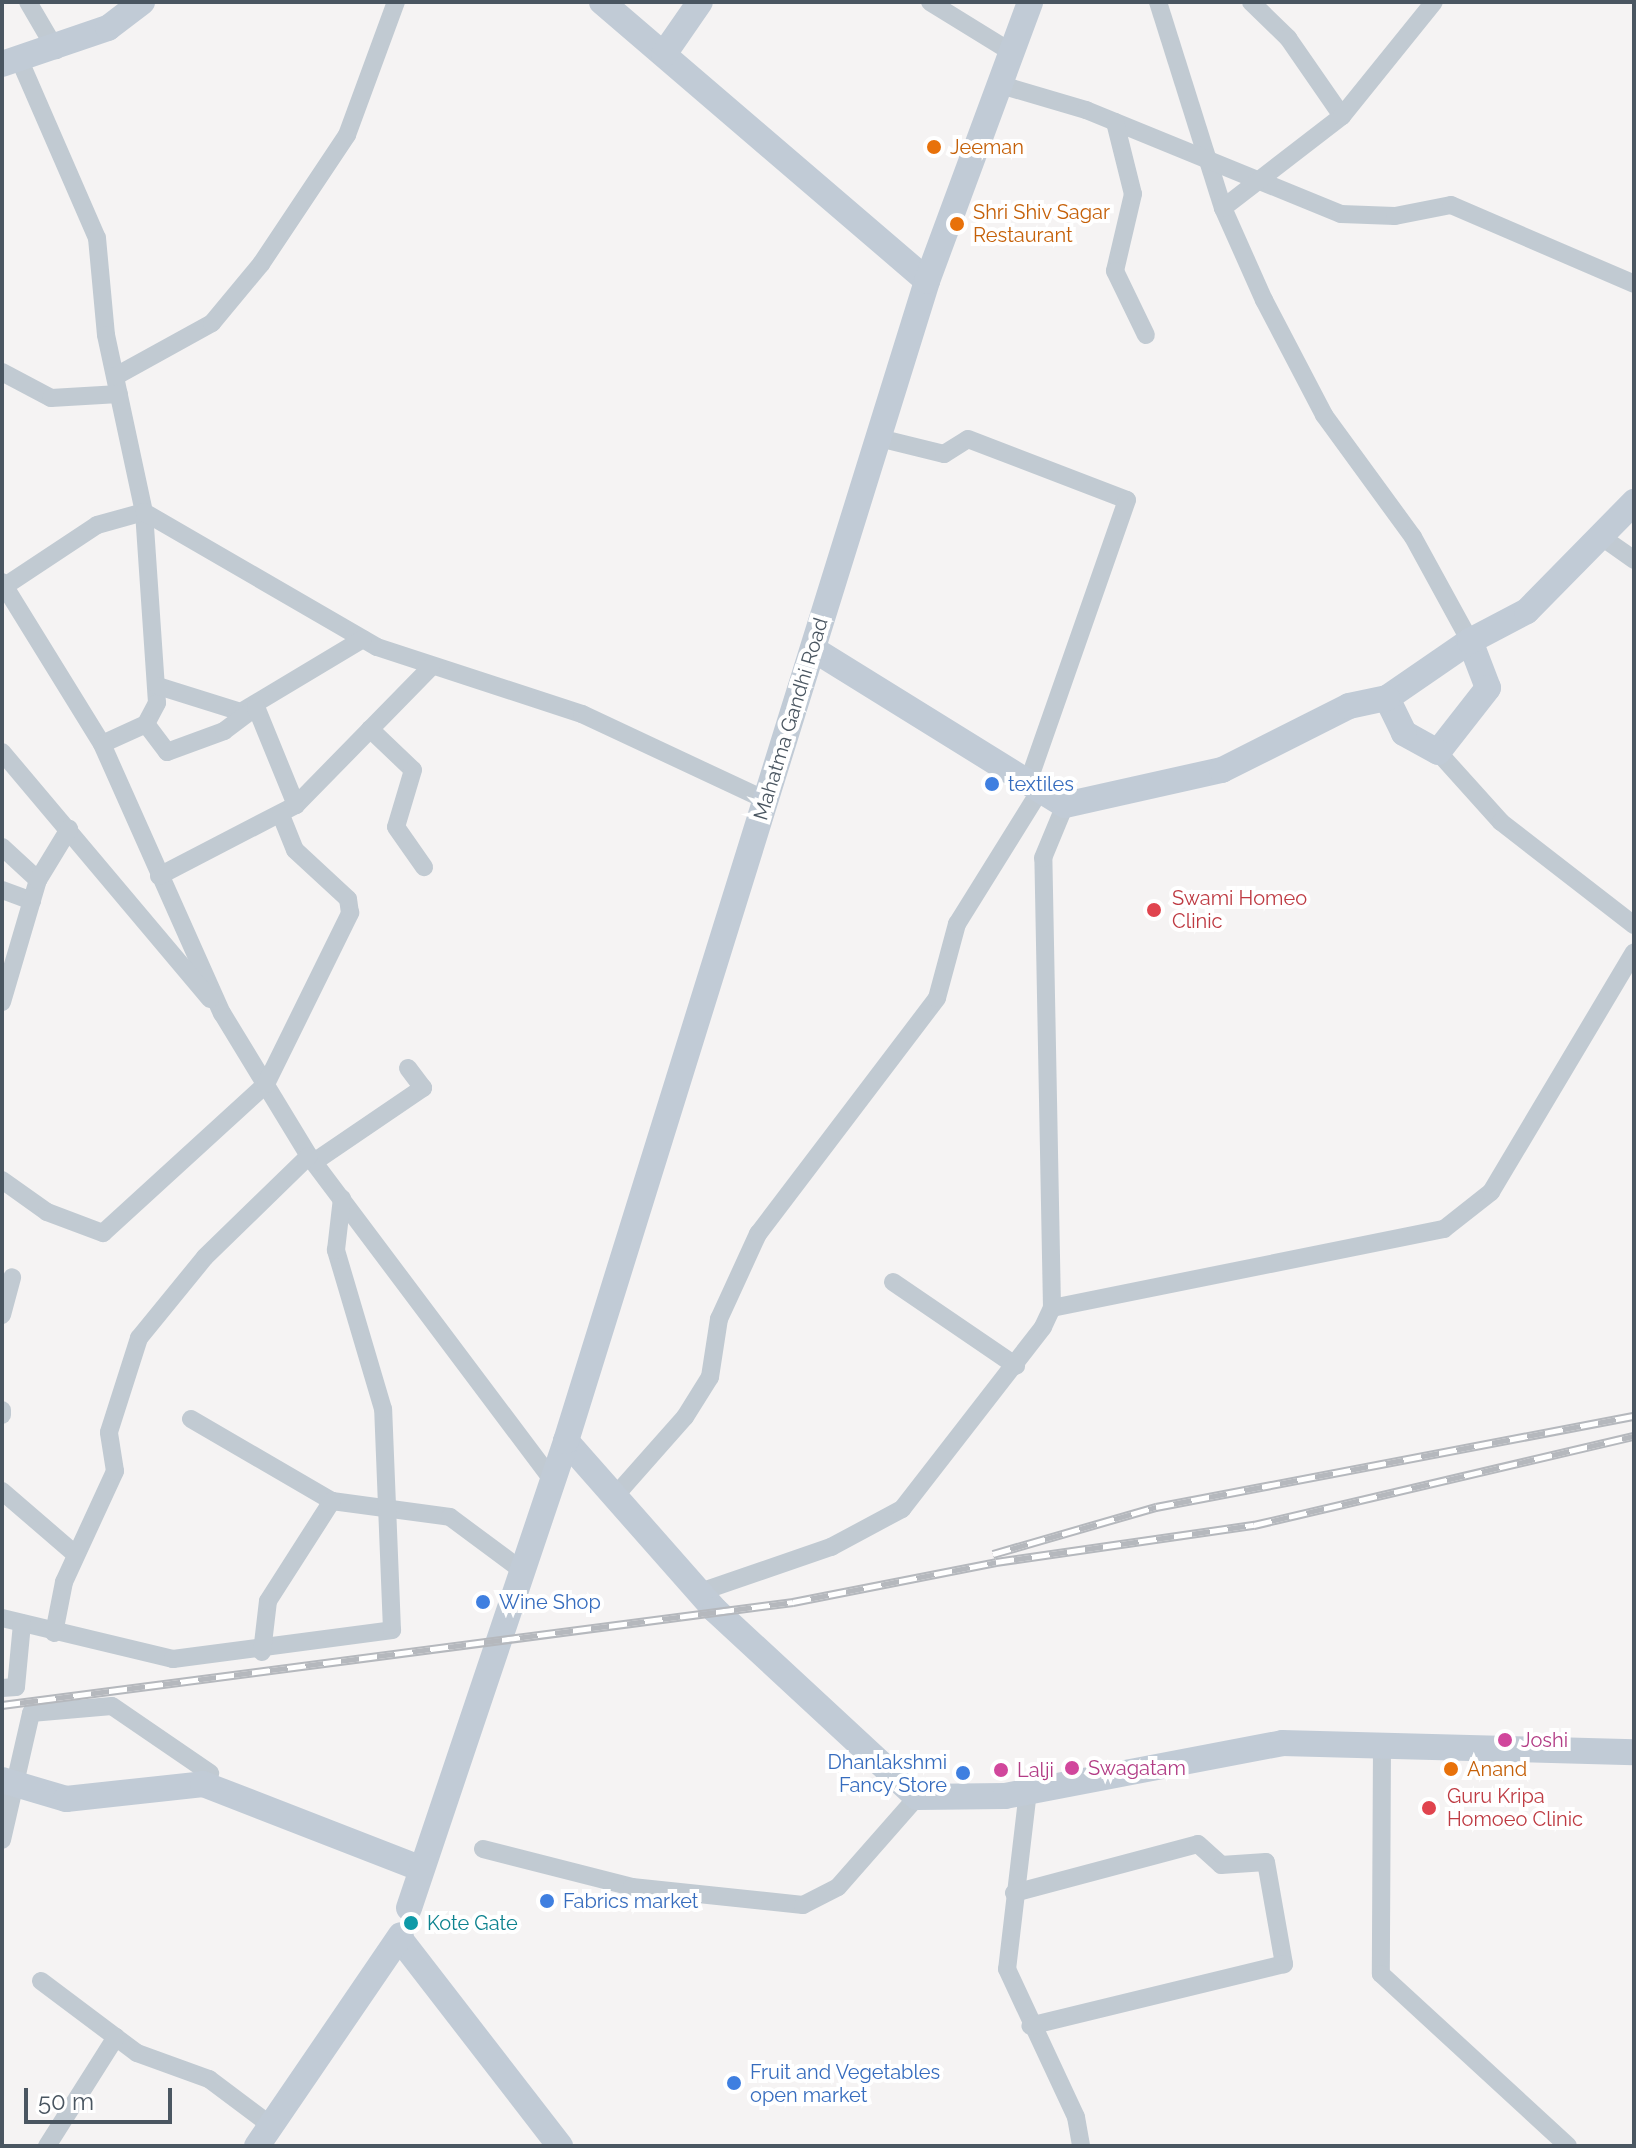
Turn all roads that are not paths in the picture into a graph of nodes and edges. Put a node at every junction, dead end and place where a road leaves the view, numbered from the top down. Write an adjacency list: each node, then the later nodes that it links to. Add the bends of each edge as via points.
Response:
1 (28, 2): 11 (street)
2 (142, 2): 11 (street, via 108,28)
3 (396, 2): 25 (street, via 347,135 261,264 212,323)
4 (602, 2): 13 (street)
5 (700, 2): 13 (street)
6 (930, 2): 12 (street)
7 (1030, 2): 12 (street, Mahatma Gandhi Road)
8 (1158, 2): 18 (street)
9 (1251, 2): 16 (street, via 1288,38)
10 (1434, 2): 16 (street)
11 (56, 50): 14 (street)
12 (1011, 52): 15 (street, Mahatma Gandhi Road)
13 (664, 54): 21 (street)
14 (11, 62): 25 (street, via 97,238)
15 (1001, 85): 17 (street); 21 (street, Mahatma Gandhi Road)
16 (1342, 116): 19 (street)
17 (1115, 122): 18 (street); 23 (street, via 1133,194 1115,271)
18 (1211, 158): 19 (street); 20 (street)
19 (1257, 177): 20 (street); 22 (street, via 1355,216 1451,205)
20 (1223, 208): 33 (street, via 1324,415 1413,537)
21 (927, 281): 26 (street, Mahatma Gandhi Road)
22 (1634, 284)
23 (1146, 335)
24 (2, 372): 25 (street, via 51,398)
25 (118, 385): 28 (street)
26 (879, 438): 34 (street, Mahatma Gandhi Road); 44 (street, via 944,454 968,439 1127,500)
27 (1634, 502): 29 (street)
28 (144, 512): 31 (street, via 97,525); 32 (street); 36 (street)
29 (1603, 538): 30 (street); 33 (street, via 1527,611)
30 (1634, 560)
31 (4, 584): 41 (street)
32 (363, 639): 35 (street); 38 (street)
33 (1470, 641): 37 (street); 43 (street, via 1488,688)
34 (813, 649): 44 (street); 45 (street, Mahatma Gandhi Road)
35 (430, 668): 40 (street); 45 (street, via 582,714)
36 (158, 686): 38 (street, via 223,712); 39 (street)
37 (1387, 698): 43 (street, via 1404,733); 46 (street, via 1349,706 1222,770)
38 (256, 707): 39 (street, via 224,731 167,752); 47 (street)
39 (146, 724): 41 (street)
40 (370, 729): 47 (street); 50 (street, via 413,770 396,827)
41 (102, 744): 51 (street)
42 (2, 752): 48 (street)
43 (1438, 752): 55 (street, via 1501,822)
44 (1033, 790): 46 (street); 73 (street, via 957,924 937,998 758,1234 719,1319 710,1377 685,1417)
45 (766, 800): 70 (street, Mahatma Gandhi Road)
46 (1065, 805): 66 (street, via 1043,858)
47 (288, 811): 51 (street); 60 (street, via 295,850 348,899 350,913)
48 (69, 829): 52 (street); 58 (street)
49 (2, 847): 52 (street)
50 (424, 867)
51 (159, 876): 58 (street)
52 (38, 880): 54 (street)
53 (2, 890): 54 (street)
54 (32, 901): 57 (street)
55 (1634, 925)
56 (1634, 952): 66 (street, via 1491,1192 1444,1229)
57 (2, 1002)
58 (222, 1013): 60 (street)
59 (408, 1068): 61 (street, via 423,1088)
60 (266, 1084): 61 (street); 62 (street, via 103,1233 47,1212)
61 (311, 1159): 63 (street); 76 (street, via 205,1257 139,1338 114,1408 115,1471)
62 (2, 1180)
63 (342, 1198): 71 (street); 75 (street, via 336,1250 380,1384)
64 (12, 1277): 67 (street)
65 (893, 1282): 68 (street)
66 (1052, 1308): 68 (street)
67 (2, 1315)
68 (1016, 1366): 78 (street, via 941,1466 875,1529)
69 (191, 1419): 74 (street)
70 (566, 1441): 71 (street, Mahatma Gandhi Road); 73 (street)
71 (553, 1481): 77 (street, Mahatma Gandhi Road)
72 (2, 1491): 76 (street)
73 (615, 1496): 78 (street)
74 (332, 1501): 75 (street); 82 (street, via 268,1601)
75 (389, 1505): 77 (street, via 450,1517); 82 (street, via 392,1630)
76 (75, 1554): 81 (street)
77 (524, 1572): 92 (street, Mahatma Gandhi Road)
78 (700, 1592): 89 (street)
79 (2, 1618): 80 (street)
80 (22, 1623): 81 (street); 83 (street, via 16,1687)
81 (54, 1633): 82 (street, via 155,1658)
82 (262, 1652)
83 (2, 1688)
84 (1382, 1746): 85 (street); 88 (street, via 1282,1743); 102 (street, via 1381,1974)
85 (1634, 1752)
86 (210, 1773): 87 (street, via 130,1715 112,1706 80,1706 31,1713)
87 (10, 1784): 90 (street); 92 (street, via 66,1799 203,1784)
88 (1028, 1791): 89 (street); 93 (street)
89 (917, 1797): 91 (street, via 838,1887 803,1905 632,1887)
90 (2, 1837)
91 (483, 1849)
92 (420, 1868): 94 (street, Mahatma Gandhi Road)
93 (1014, 1893): 96 (street, via 1007,1969); 96 (street, via 1198,1844 1221,1865 1266,1862 1284,1964)
94 (409, 1908)
95 (41, 1981): 97 (street)
96 (1030, 2026): 101 (street, via 1076,2117)
97 (116, 2037): 98 (street, via 160,2064 209,2079); 99 (street)
98 (265, 2136): 100 (street, via 401,1937)
99 (47, 2146)
100 (560, 2146)
101 (1081, 2146)
102 (1568, 2146)

